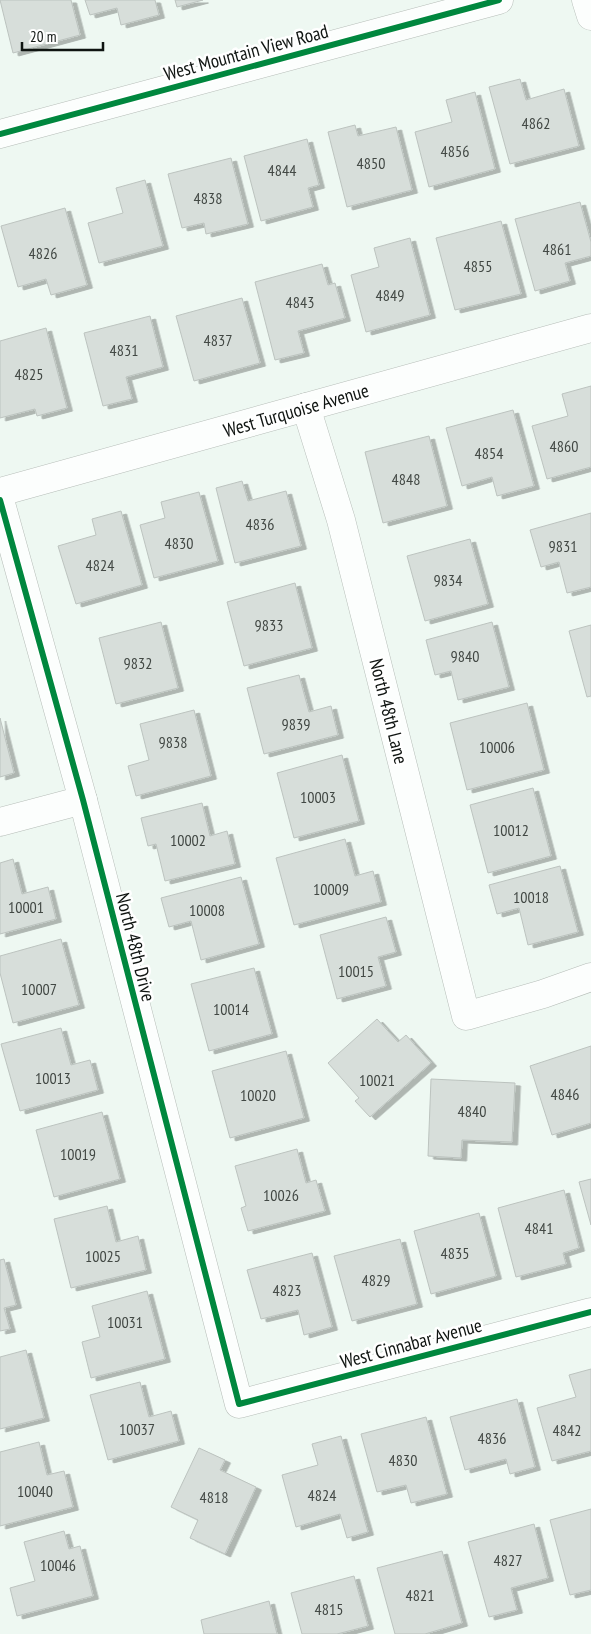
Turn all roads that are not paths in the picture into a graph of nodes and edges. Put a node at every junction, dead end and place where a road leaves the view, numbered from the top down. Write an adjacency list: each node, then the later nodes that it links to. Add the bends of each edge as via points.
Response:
1 (499, 0): 4 (street, West Mountain View Road)
2 (586, 0): 3 (street)
3 (591, 16)
4 (0, 134)
5 (591, 328): 6 (street, West Turquoise Avenue)
6 (306, 407): 7 (street, West Turquoise Avenue); 11 (street, North 48th Lane, via 341,520 466,1016)
7 (0, 492)
8 (0, 500): 9 (street, North 48th Drive)
9 (83, 800): 10 (street); 13 (street, North 48th Drive)
10 (0, 822)
11 (591, 977)
12 (591, 1312): 13 (street, West Cinnabar Avenue)
13 (239, 1404)

